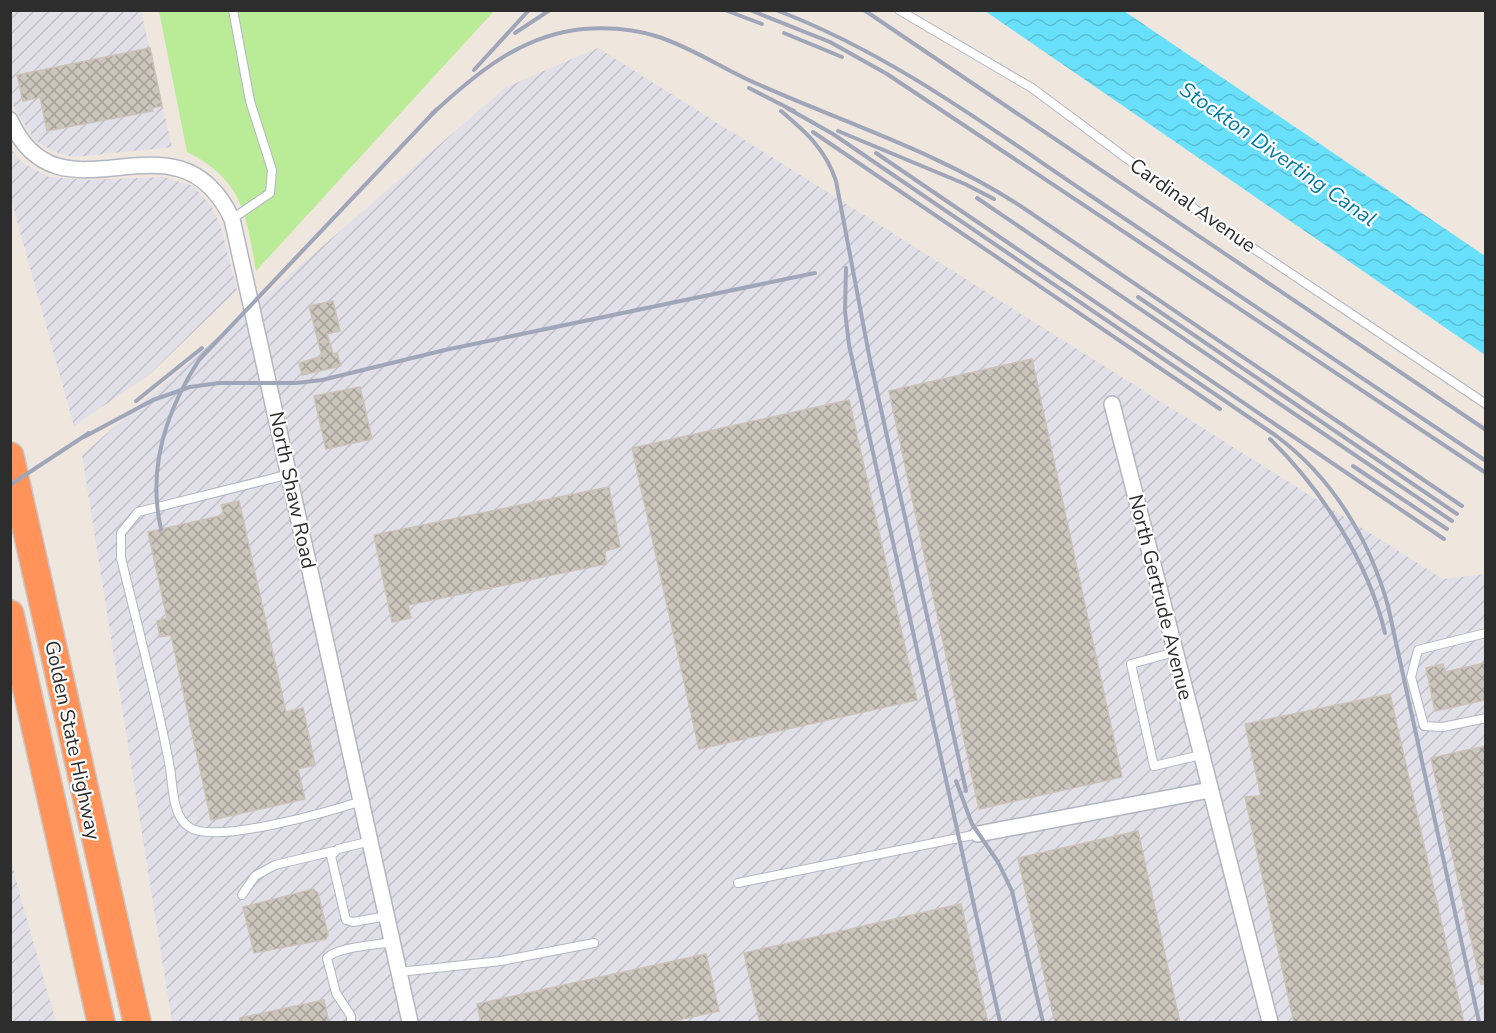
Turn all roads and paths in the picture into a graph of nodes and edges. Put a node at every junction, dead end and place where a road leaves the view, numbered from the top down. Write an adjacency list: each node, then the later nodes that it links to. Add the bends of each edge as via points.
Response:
1 (233, 10): 4 (lane, via 250,102 272,170 270,193)
2 (900, 10): 6 (lane, Cardinal Avenue, via 1032,88 1196,210)
3 (10, 120): 4 (street, North Shaw Road, via 28,146 57,166 80,171 161,164 191,172 215,190)
4 (232, 219): 8 (street, North Shaw Road)
5 (1112, 404): 11 (street, North Gertrude Avenue)
6 (1485, 404)
7 (10, 456): 26 (highway, Golden State Highway)
8 (290, 474): 15 (street, North Shaw Road); 15 (lane, via 138,512 121,534 121,558 166,747 178,815 189,827 206,834 242,831)
9 (10, 614): 25 (highway, Golden State Highway)
10 (1485, 633): 12 (lane, via 1418,650 1411,677 1424,726 1443,728)
11 (1175, 652): 13 (street, North Gertrude Avenue); 13 (lane, via 1131,664 1154,766)
12 (1485, 718)
13 (1202, 755): 14 (street, North Gertrude Avenue)
14 (1210, 790): 16 (street); 29 (street, North Gertrude Avenue)
15 (362, 801): 17 (street, North Shaw Road)
16 (978, 834): 19 (lane)
17 (371, 841): 18 (lane); 21 (street, North Shaw Road)
18 (334, 851): 20 (lane, via 275,865 255,876); 21 (lane, via 331,856 346,920)
19 (738, 883)
20 (242, 895)
21 (387, 916): 22 (street, North Shaw Road)
22 (392, 942): 24 (street, North Shaw Road); 27 (lane, via 346,950 327,958 336,993 351,1016)
23 (594, 943): 24 (lane, via 501,961)
24 (399, 972): 28 (street, North Shaw Road)
25 (100, 1020)
26 (137, 1023)
27 (351, 1023)
28 (410, 1023)
29 (1270, 1023)

